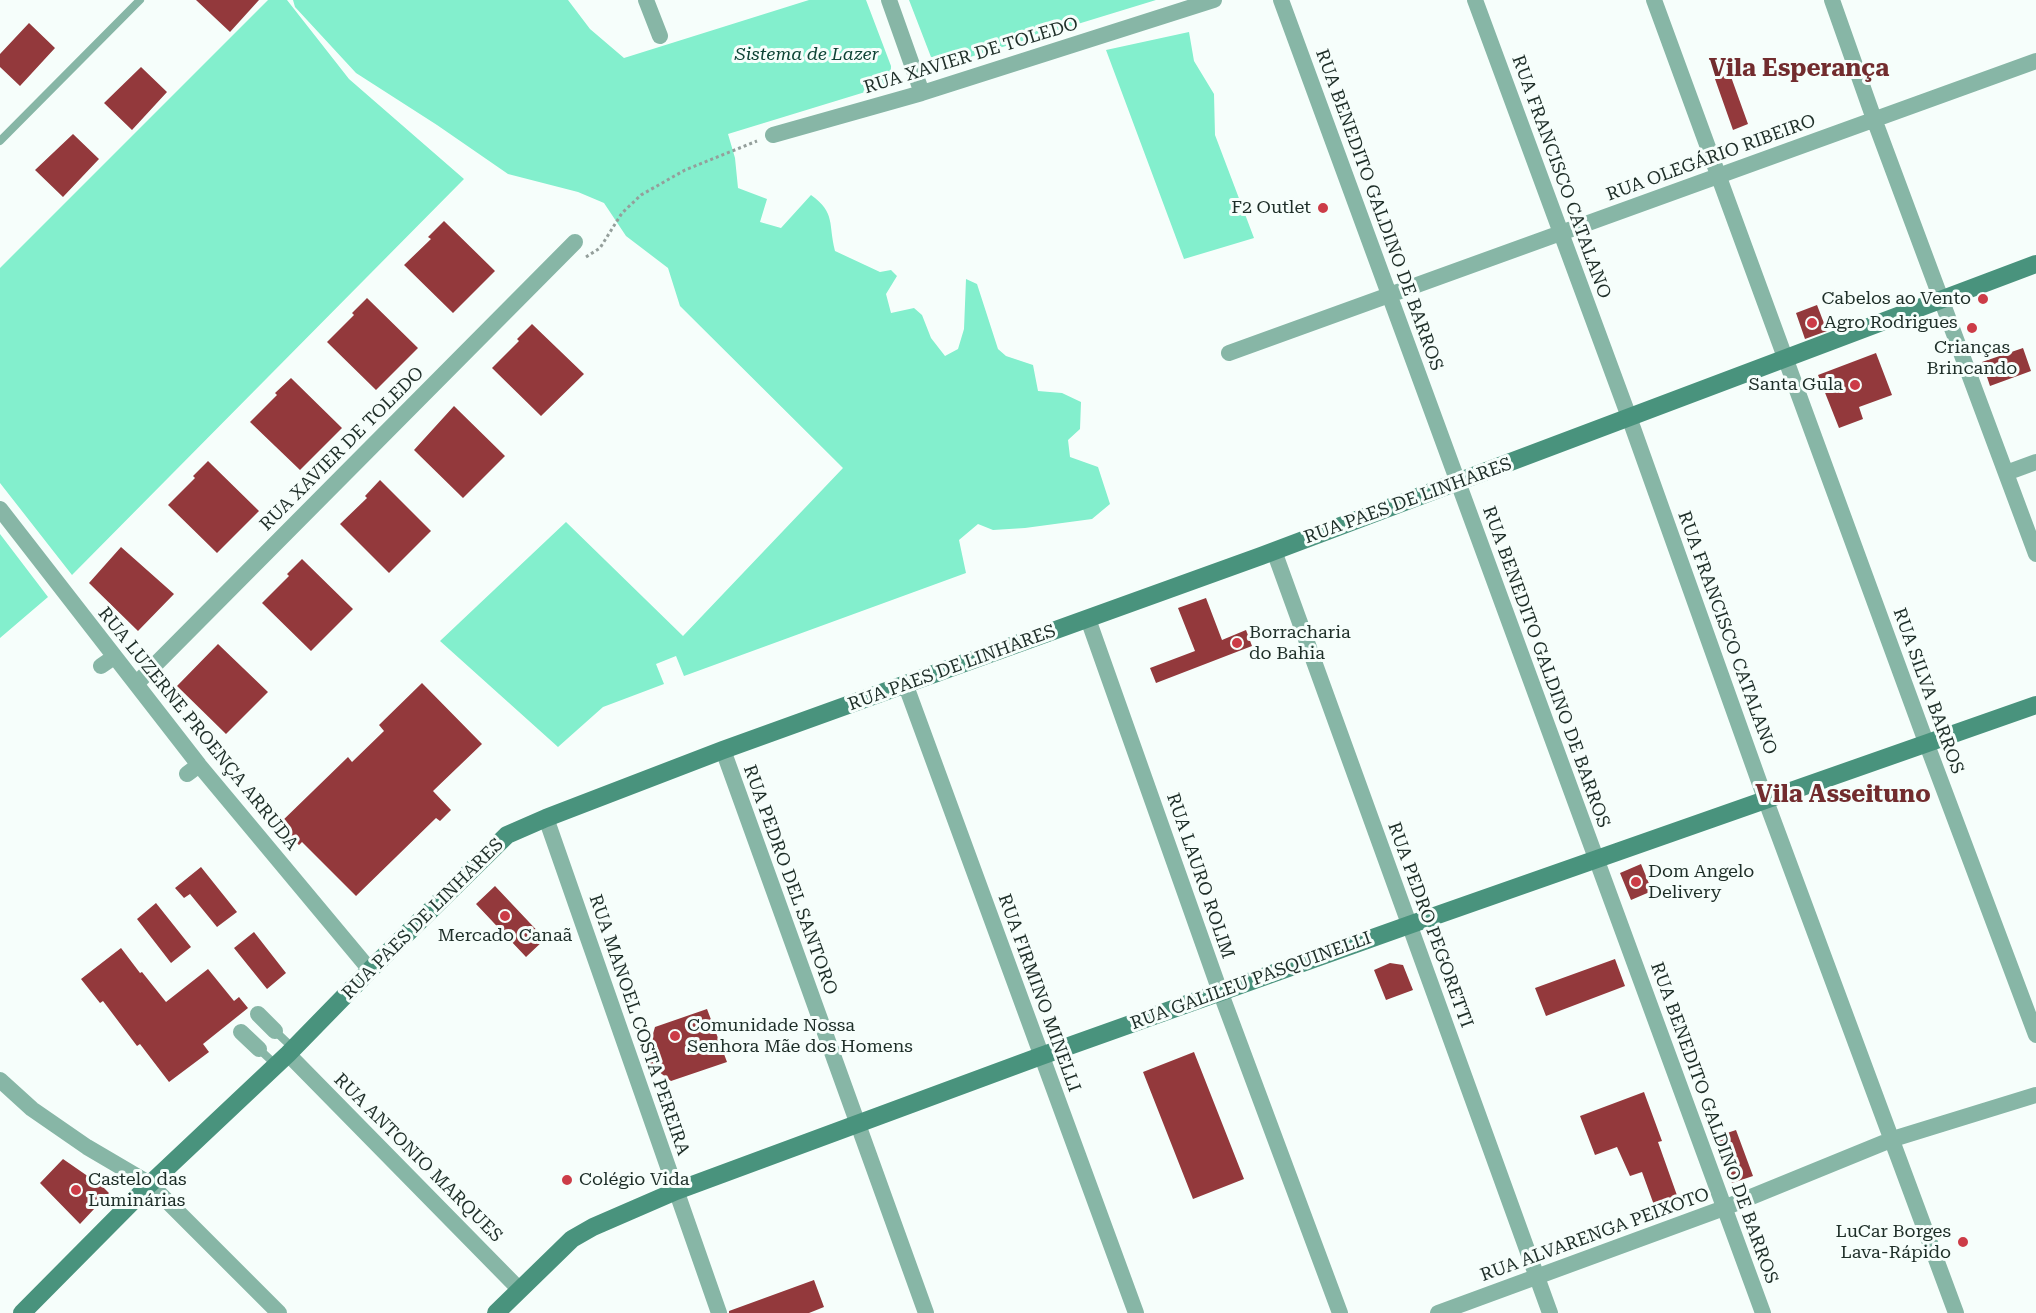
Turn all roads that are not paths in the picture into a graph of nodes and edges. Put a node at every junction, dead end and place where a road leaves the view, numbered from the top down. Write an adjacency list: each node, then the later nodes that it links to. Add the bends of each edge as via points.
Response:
1 (140, 0): 14 (lane)
2 (646, 0): 9 (street)
3 (889, 0): 11 (street)
4 (1214, 0): 11 (street, RUA XAVIER DE TOLEDO)
5 (1281, 0): 19 (street, RUA BENEDITO GALDINO DE BARROS)
6 (1475, 0): 16 (street, RUA FRANCISCO CATALANO)
7 (1654, 0): 15 (street, RUA SILVA BARROS)
8 (1832, 0): 12 (street)
9 (660, 36)
10 (2036, 61): 12 (street, RUA OLEGÁRIO RIBEIRO)
11 (922, 93): 13 (street, RUA XAVIER DE TOLEDO)
12 (1874, 120): 15 (street, RUA OLEGÁRIO RIBEIRO); 20 (street)
13 (773, 135)
14 (0, 141)
15 (1718, 176): 16 (street, RUA OLEGÁRIO RIBEIRO); 22 (street, RUA SILVA BARROS)
16 (1560, 233): 19 (street, RUA OLEGÁRIO RIBEIRO); 23 (street, RUA FRANCISCO CATALANO)
17 (575, 242): 31 (street, RUA XAVIER DE TOLEDO)
18 (2036, 264): 20 (street, RUA PAES DE LINHARES)
19 (1389, 295): 21 (street, RUA OLEGÁRIO RIBEIRO); 26 (street, RUA BENEDITO GALDINO DE BARROS)
20 (1942, 300): 22 (street, RUA PAES DE LINHARES); 25 (street)
21 (1229, 353)
22 (1785, 359): 23 (street, RUA PAES DE LINHARES); 34 (street, RUA SILVA BARROS)
23 (1629, 417): 26 (street, RUA PAES DE LINHARES); 36 (street, RUA FRANCISCO CATALANO)
24 (2036, 462): 25 (street)
25 (2006, 472): 29 (street)
26 (1458, 483): 28 (street, RUA PAES DE LINHARES); 38 (street, RUA BENEDITO GALDINO DE BARROS)
27 (0, 509): 31 (street, RUA LUZERNE PROENÇA ARRUDA, via 107,662)
28 (1274, 551): 30 (street, RUA PAES DE LINHARES); 39 (street, RUA PEDRO PEGORETTI)
29 (2036, 554)
30 (1089, 619): 32 (street, RUA PAES DE LINHARES); 41 (street, RUA LAURO ROLIM)
31 (137, 683): 40 (street, RUA LUZERNE PROENÇA ARRUDA, via 193,769)
32 (906, 686): 35 (street, RUA PAES DE LINHARES); 48 (street, RUA FIRMINO MINELLI)
33 (2036, 705): 34 (street, RUA GALILEU PASQUINELLI)
34 (1926, 742): 36 (street, RUA GALILEU PASQUINELLI); 45 (street, RUA SILVA BARROS)
35 (723, 750): 37 (street, RUA PAES DE LINHARES); 51 (street, RUA PEDRO DEL SANTORO)
36 (1766, 801): 38 (street, RUA GALILEU PASQUINELLI); 52 (street, RUA FRANCISCO CATALANO)
37 (546, 818): 40 (street, RUA PAES DE LINHARES, via 507,836); 54 (street, RUA MANOEL COSTA PEREIRA)
38 (1597, 860): 39 (street, RUA GALILEU PASQUINELLI); 55 (street, RUA BENEDITO GALDINO DE BARROS)
39 (1409, 925): 41 (street, RUA GALILEU PASQUINELLI); 56 (street, RUA PEDRO PEGORETTI)
40 (370, 970): 47 (street, RUA PAES DE LINHARES)
41 (1220, 992): 48 (street, RUA GALILEU PASQUINELLI); 64 (street, RUA LAURO ROLIM)
42 (258, 1014): 43 (street)
43 (275, 1031): 47 (lane)
44 (241, 1032): 46 (street)
45 (2036, 1035)
46 (258, 1049): 47 (lane)
47 (286, 1056): 53 (street, RUA PAES DE LINHARES); 57 (street, RUA ANTONIO MARQUES)
48 (1041, 1056): 51 (street, RUA GALILEU PASQUINELLI); 63 (street, RUA FIRMINO MINELLI)
49 (0, 1080): 53 (street, via 32,1109)
50 (2036, 1095): 52 (street, RUA ALVARENGA PEIXOTO)
51 (857, 1124): 54 (street, RUA GALILEU PASQUINELLI); 62 (street)
52 (1893, 1139): 55 (street, RUA ALVARENGA PEIXOTO); 68 (street, RUA FRANCISCO CATALANO)
53 (150, 1184): 58 (street, RUA PAES DE LINHARES); 59 (street)
54 (676, 1191): 57 (street, RUA GALILEU PASQUINELLI, via 572,1239); 61 (street, RUA MANOEL COSTA PEREIRA)
55 (1724, 1208): 56 (street, RUA ALVARENGA PEIXOTO); 67 (street, RUA BENEDITO GALDINO DE BARROS)
56 (1537, 1277): 65 (street, RUA ALVARENGA PEIXOTO); 66 (street, RUA PEDRO PEGORETTI)
57 (519, 1289): 60 (street, RUA GALILEU PASQUINELLI)
58 (22, 1313)
59 (279, 1313)
60 (496, 1313)
61 (719, 1313)
62 (926, 1313)
63 (1136, 1313)
64 (1340, 1313)
65 (1438, 1313)
66 (1550, 1313)
67 (1763, 1313)
68 (1956, 1313)

